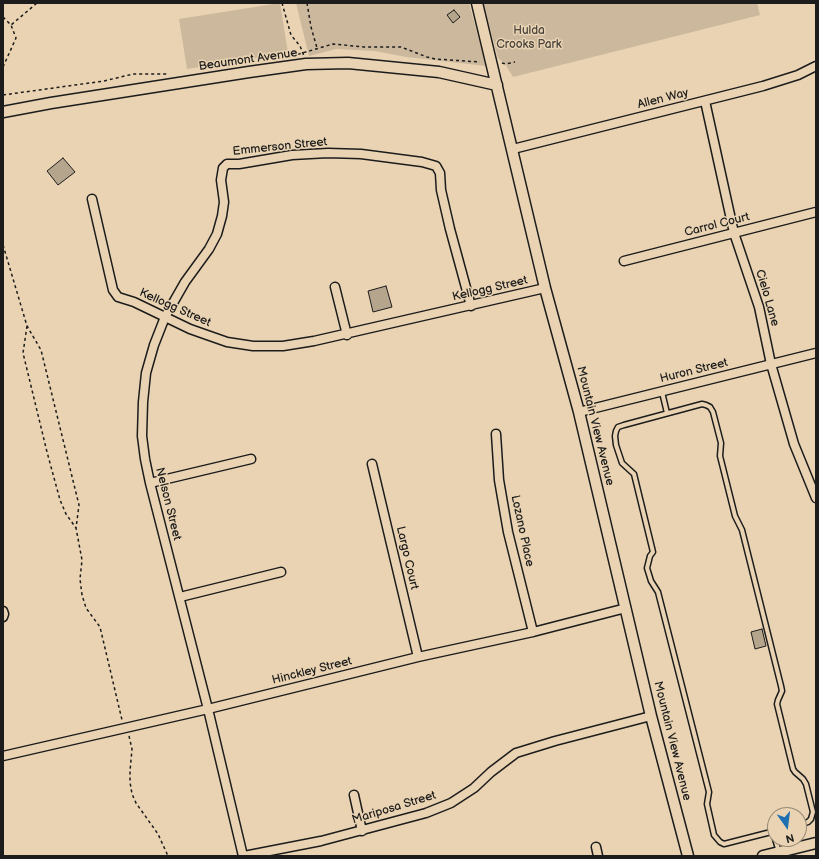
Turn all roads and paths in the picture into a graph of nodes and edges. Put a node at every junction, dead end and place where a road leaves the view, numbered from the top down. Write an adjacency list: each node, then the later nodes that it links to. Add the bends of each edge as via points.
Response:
1 (38, 3): 6 (path)
2 (282, 3): 8 (path, via 291,35 300,46)
3 (307, 3): 7 (path)
4 (477, 3): 11 (street, Mountain View Avenue)
5 (3, 17): 6 (path)
6 (11, 25): 10 (path, via 16,38)
7 (317, 48)
8 (306, 64): 11 (street, Beaumont Avenue, via 348,63 439,72); 13 (street, Beaumont Avenue)
9 (816, 66): 12 (street, Allen Way, via 798,75)
10 (3, 67)
11 (497, 85): 14 (street, Mountain View Avenue)
12 (705, 101): 14 (street, Allen Way); 18 (street, Cielo Lane)
13 (3, 112)
14 (513, 149): 22 (street, Mountain View Avenue)
15 (223, 168): 23 (street, Emmerson Street, via 227,164 328,153 362,154 436,166 440,173 441,190); 24 (street, Nelson Street, via 221,180 224,202 217,234)
16 (92, 200): 24 (street, Kellogg Street, via 113,290 118,297)
17 (816, 212): 18 (street, Carrol Court)
18 (734, 233): 20 (street, Carrol Court); 28 (street, Cielo Lane, via 758,307)
19 (3, 245): 25 (path)
20 (624, 261)
21 (335, 287): 26 (street)
22 (545, 288): 23 (street, Kellogg Street); 30 (street, Mountain View Avenue)
23 (471, 306): 26 (street, Kellogg Street)
24 (165, 317): 26 (street, Kellogg Street, via 220,340 253,346 283,346); 35 (street, Nelson Street, via 146,373 143,402 142,436)
25 (27, 326): 37 (path, via 41,350 72,474 79,505); 37 (path, via 23,353 47,452 60,500)
26 (347, 335)
27 (816, 353): 28 (street, Huron Street)
28 (771, 364): 29 (street, Huron Street); 36 (street, Cielo Lane, via 794,444)
29 (662, 392): 30 (street, Huron Street); 31 (lane)
30 (578, 412): 40 (street, Mountain View Avenue)
31 (667, 413): 50 (lane, via 702,404 713,412 721,443 720,456 735,516 742,530 781,686 782,691 777,704 791,762 795,772 806,784 813,812); 52 (lane, via 618,427 615,436 618,455 622,463 634,474 653,552 648,568 651,581 658,592 709,792 707,804 714,835 724,844)
32 (496, 434): 43 (street, Lozano Place, via 499,480 507,524)
33 (251, 459): 35 (street)
34 (372, 464): 44 (street, Largo Court)
35 (150, 483): 39 (street, Nelson Street)
36 (816, 498)
37 (76, 528): 47 (path, via 82,560 82,595 86,608 100,627)
38 (281, 572): 39 (street)
39 (180, 598): 45 (street, Nelson Street)
40 (626, 608): 43 (street, Hinckley Street); 46 (street, Mountain View Avenue)
41 (3, 611): 42 (street)
42 (3, 617)
43 (533, 632): 44 (street, Hinckley Street)
44 (418, 657): 45 (street, Hinckley Street)
45 (208, 709): 47 (street, Hinckley Street); 58 (street, Nelson Street)
46 (651, 716): 51 (street, Mariposa Street, via 516,753 490,772 474,788 451,803 426,813); 60 (street, Mountain View Avenue)
47 (124, 728): 48 (street, Hinckley Street); 57 (path, via 132,749 132,794 158,834)
48 (3, 756)
49 (354, 796): 51 (street)
50 (807, 822)
51 (362, 830): 58 (street, Mariposa Street)
52 (767, 834)
53 (816, 843): 56 (street)
54 (596, 847): 59 (street)
55 (778, 847): 56 (lane)
56 (779, 852): 61 (street)
57 (168, 856)
58 (244, 856)
59 (598, 856)
60 (688, 856)
61 (764, 856)

